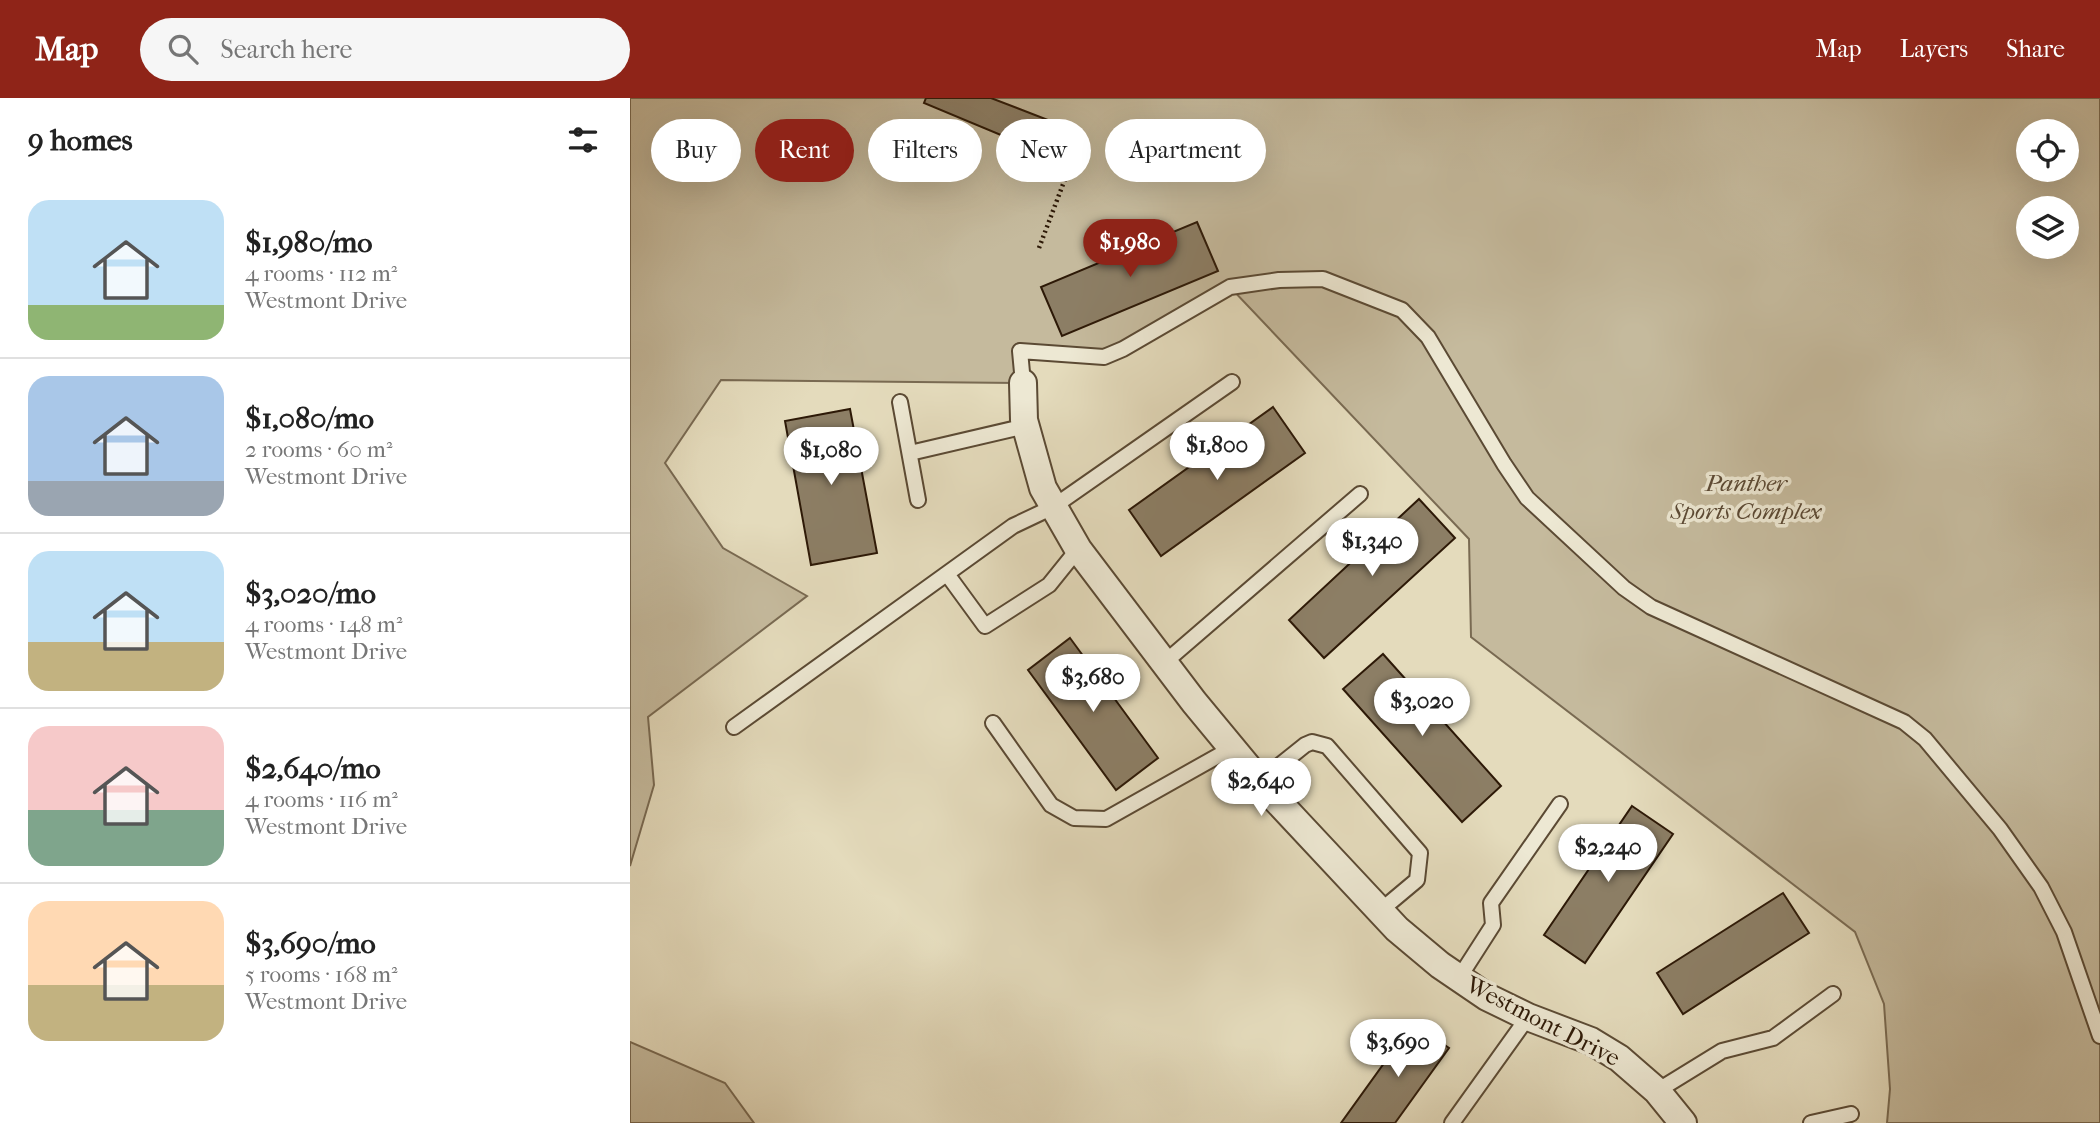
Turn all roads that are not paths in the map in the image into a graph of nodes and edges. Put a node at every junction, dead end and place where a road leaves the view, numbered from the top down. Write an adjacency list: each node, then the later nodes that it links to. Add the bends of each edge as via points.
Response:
1 (1232, 382): 8 (lane)
2 (1023, 383): 4 (street, Westmont Drive); 21 (lane, via 1020,351 1104,357 1230,287 1323,279 1402,310 1428,337 1527,498 1624,588 1651,607 1904,722 1925,738 2000,829 2040,887 2064,932)
3 (900, 402): 5 (lane)
4 (1026, 426): 5 (lane); 8 (street, Westmont Drive)
5 (910, 453): 7 (lane)
6 (1360, 494): 11 (lane)
7 (918, 500)
8 (1053, 507): 9 (street, Westmont Drive); 10 (lane, via 1013,526)
9 (1078, 549): 10 (lane, via 1049,585 985,626); 11 (street, Westmont Drive)
10 (947, 574): 13 (lane)
11 (1164, 663): 14 (street, Westmont Drive)
12 (993, 723): 14 (lane, via 1051,805 1073,818 1106,819)
13 (734, 727)
14 (1232, 748): 15 (street, Westmont Drive)
15 (1259, 781): 17 (street, Westmont Drive); 17 (lane, via 1305,745 1312,742 1326,747 1420,853 1417,880)
16 (1560, 804): 18 (lane, via 1491,903 1493,925)
17 (1380, 911): 18 (street, Westmont Drive)
18 (1459, 978): 20 (street, Westmont Drive)
19 (1833, 994): 22 (lane, via 1773,1038 1722,1051)
20 (1528, 1017): 22 (street, Westmont Drive, via 1591,1041); 24 (lane)
21 (2100, 1035)
22 (1657, 1091): 25 (street, Westmont Drive)
23 (1851, 1114): 26 (lane)
24 (1451, 1123)
25 (1683, 1123)
26 (1811, 1123)

